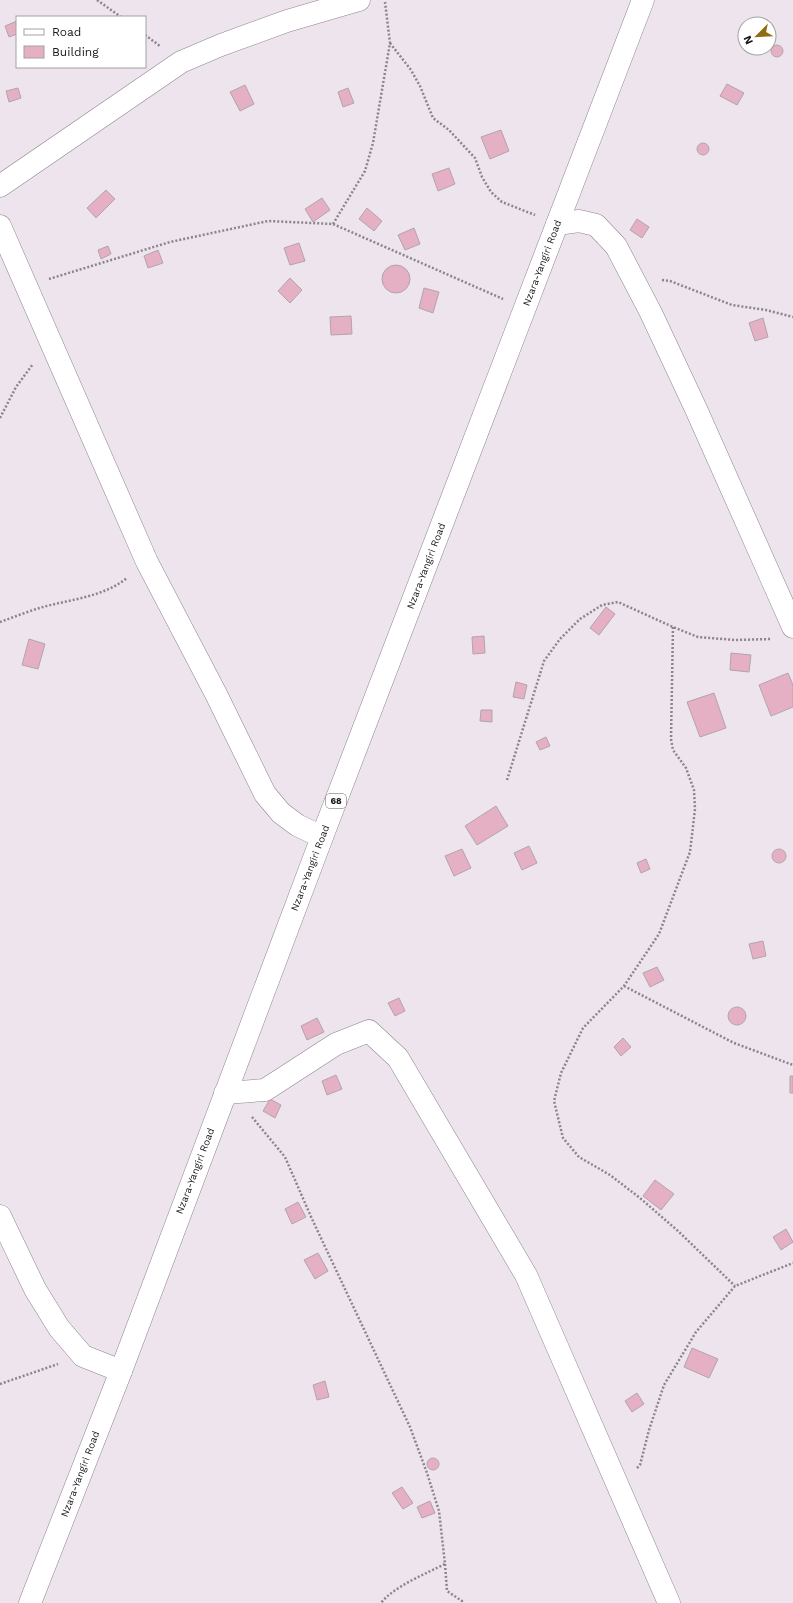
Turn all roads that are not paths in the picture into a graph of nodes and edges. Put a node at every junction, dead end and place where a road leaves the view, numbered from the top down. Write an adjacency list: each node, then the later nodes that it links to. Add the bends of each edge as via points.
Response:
1 (359, 0): 3 (street, via 287,21 182,62)
2 (643, 0): 4 (street, Nzara-Yangiri Road / 68)
3 (0, 186)
4 (557, 224): 6 (street, via 579,221 596,225 616,246 693,402); 7 (street, Nzara-Yangiri Road / 68)
5 (0, 226): 7 (street, via 147,562 265,794 280,813)
6 (786, 633)
7 (322, 837): 8 (street, Nzara-Yangiri Road / 68)
8 (225, 1093): 10 (street, Nzara-Yangiri Road / 68); 12 (street, via 265,1090 336,1044 369,1031 398,1058 526,1275)
9 (0, 1216): 10 (street, via 35,1289 59,1328 83,1356)
10 (121, 1370): 11 (street, Nzara-Yangiri Road / 68)
11 (30, 1603)
12 (669, 1603)

